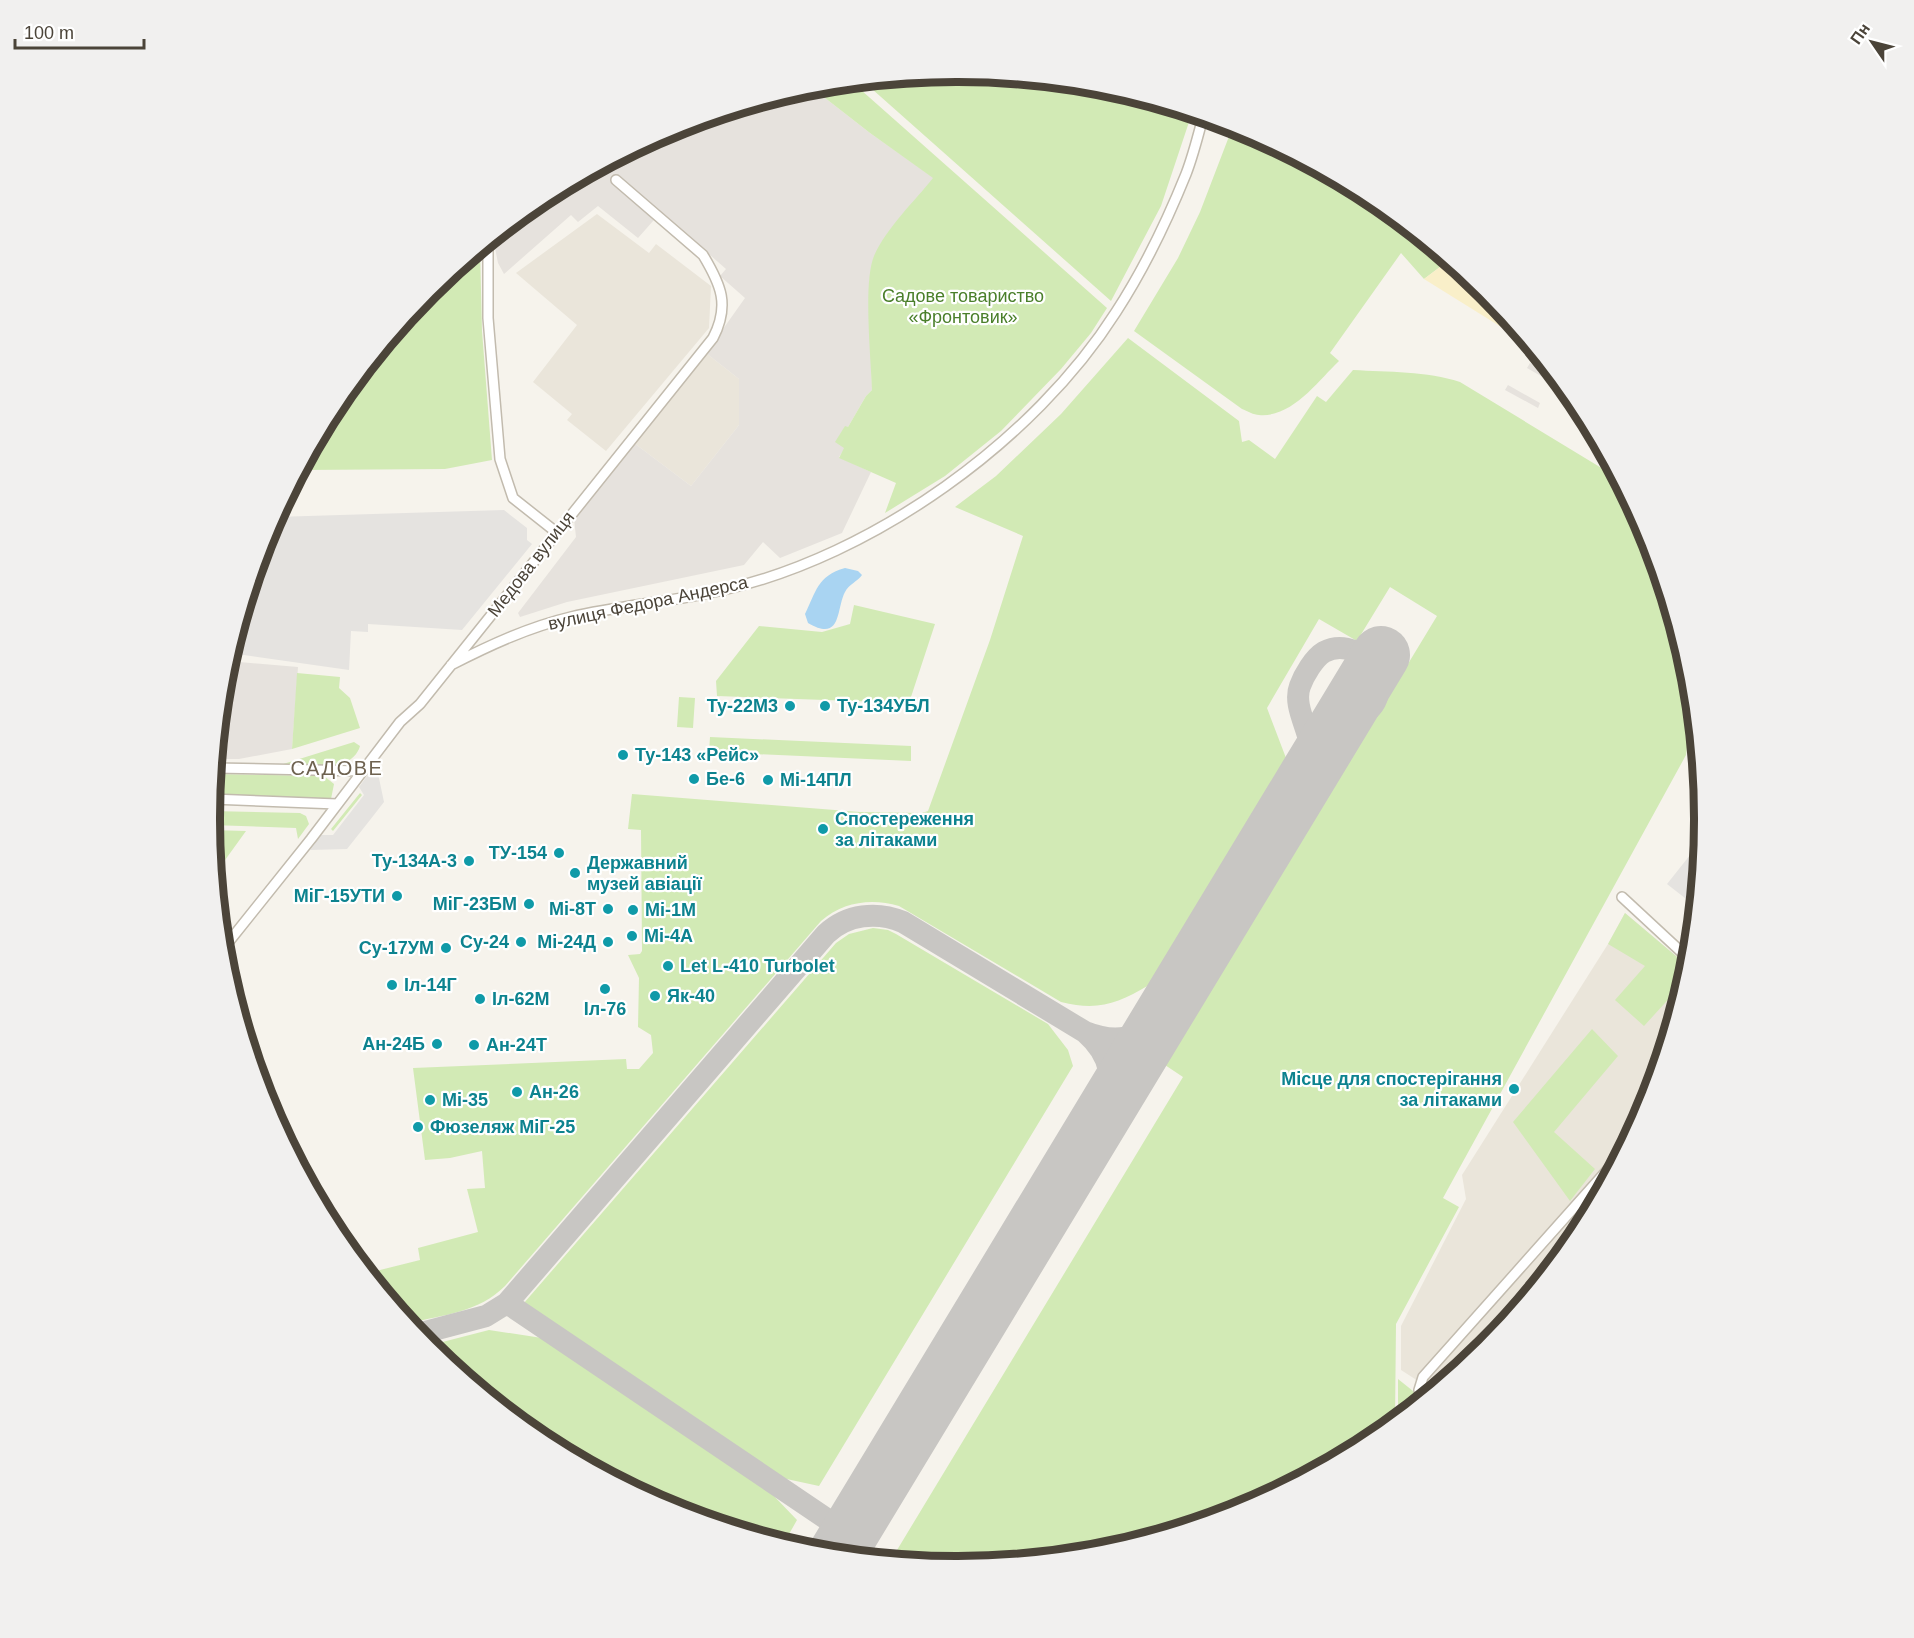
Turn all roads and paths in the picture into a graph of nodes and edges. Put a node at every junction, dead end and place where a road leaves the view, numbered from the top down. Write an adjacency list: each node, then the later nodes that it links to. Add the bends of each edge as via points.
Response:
1 (1201, 125): 5 (street, вулиця Федора Андерса, via 1187,172 1117,311 1064,380 955,480 870,535 779,574 723,591 633,604 536,626)
2 (616, 180): 4 (street, Медова вулиця, via 703,255 722,298 723,315 713,338)
3 (488, 252): 4 (street, via 488,318 500,459 513,498)
4 (556, 532): 5 (street, Медова вулиця)
5 (451, 664): 7 (street, Медова вулиця)
6 (222, 768): 7 (street)
7 (362, 771): 9 (street, Медова вулиця)
8 (221, 799): 9 (street)
9 (337, 804): 11 (street, Медова вулиця)
10 (1622, 897): 12 (street)
11 (231, 939)
12 (1681, 952)
13 (1599, 1179): 14 (street, via 1423,1377)
14 (1420, 1391)

